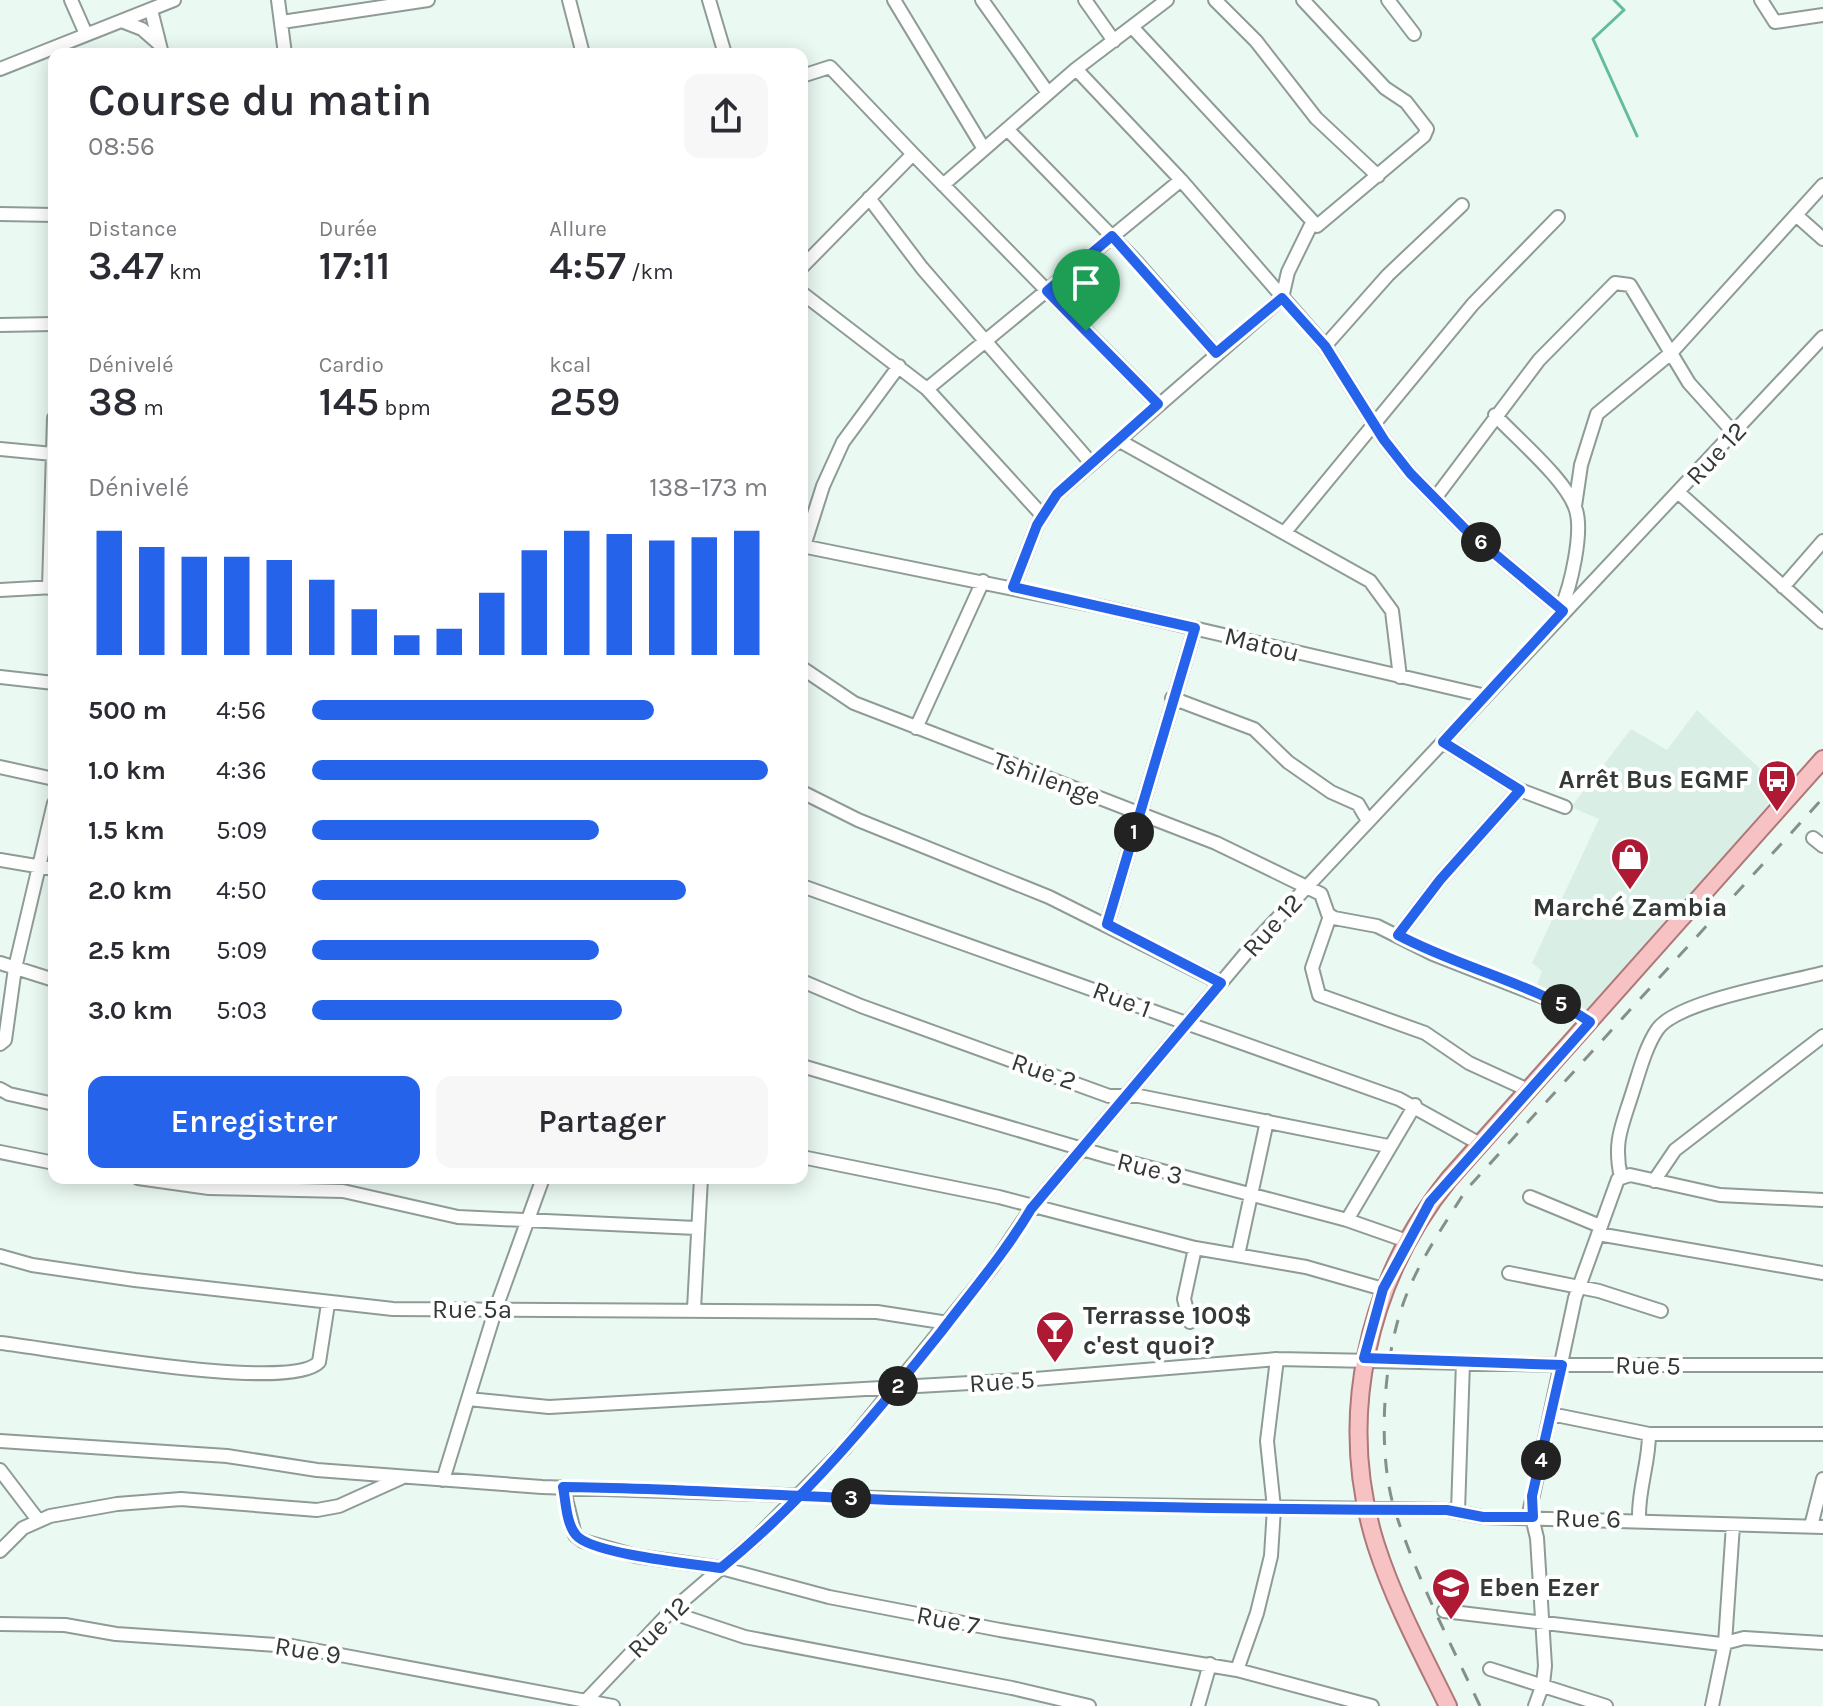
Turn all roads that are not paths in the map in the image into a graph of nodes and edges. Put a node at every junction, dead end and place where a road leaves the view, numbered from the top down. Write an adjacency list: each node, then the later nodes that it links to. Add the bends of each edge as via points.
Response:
1 (71, 0): 21 (street)
2 (174, 0): 16 (street)
3 (278, 0): 19 (street)
4 (428, 0): 15 (street)
5 (569, 0): 28 (street)
6 (709, 0): 29 (street)
7 (894, 0): 36 (street)
8 (982, 0): 34 (street)
9 (1085, 0): 23 (street)
10 (1167, 0): 20 (street)
11 (1215, 0): 38 (street, via 1256,41 1316,118)
12 (1303, 0): 38 (street, via 1427,129)
13 (1388, 0): 22 (street)
14 (1761, 0): 17 (street, via 1775,22)
15 (384, 4): 19 (street)
16 (151, 10): 18 (street); 26 (street)
17 (1823, 15)
18 (124, 22): 21 (street); 25 (street, via 142,29)
19 (282, 22): 27 (street)
20 (1133, 28): 23 (street); 48 (street)
21 (86, 34): 24 (street)
22 (1414, 34)
23 (1114, 41): 32 (street)
24 (63, 48)
25 (160, 48)
26 (161, 48)
27 (284, 48)
28 (581, 48)
29 (723, 48)
30 (48, 54): 31 (street)
31 (0, 69)
32 (1076, 69): 34 (street); 39 (street)
33 (808, 74): 37 (street, via 830,67)
34 (1048, 93): 35 (street)
35 (1007, 129): 36 (street); 49 (street)
36 (984, 149): 40 (street)
37 (913, 154): 40 (street); 42 (street)
38 (1378, 176): 48 (street, via 1322,224)
39 (1181, 180): 49 (street); 54 (street)
40 (943, 185): 52 (street)
41 (1823, 185): 46 (street)
42 (869, 198): 51 (street); 58 (street)
43 (1462, 205): 59 (street, via 1388,275)
44 (0, 214): 45 (street)
45 (48, 215)
46 (1796, 215): 50 (street); 61 (street)
47 (1558, 217): 66 (street, via 1473,304)
48 (1312, 223): 54 (street, via 1288,272)
49 (1112, 236): 52 (street); 60 (street)
50 (1823, 239)
51 (808, 261)
52 (1047, 291): 58 (street); 64 (street)
53 (808, 298): 62 (street)
54 (1282, 298): 59 (street); 60 (street)
55 (48, 324): 56 (street)
56 (0, 325)
57 (1823, 337): 67 (street, Rue 12)
58 (985, 341): 63 (street); 71 (street)
59 (1325, 346): 66 (street)
60 (1216, 353): 64 (street)
61 (1671, 353): 65 (street, via 1630,285 1615,283 1549,349); 67 (street, via 1704,403); 74 (street, via 1597,414)
62 (899, 366): 63 (street); 76 (street, via 843,442)
63 (927, 389): 75 (street)
64 (1158, 404): 68 (street)
65 (1495, 415): 73 (street); 74 (street)
66 (1375, 425): 73 (street, via 1395,455); 77 (street)
67 (1734, 433): 72 (street, Rue 12)
68 (1118, 440): 71 (street); 77 (street)
69 (0, 449): 70 (street)
70 (48, 454)
71 (1091, 463): 75 (street)
72 (1679, 493): 83 (street); 85 (street, Rue 12)
73 (1436, 497): 85 (street, via 1465,529)
74 (1575, 506): 85 (street, via 1576,548)
75 (1042, 515): 82 (street)
76 (808, 531)
77 (1285, 532): 90 (street, via 1380,590 1392,611)
78 (1823, 541): 83 (street)
79 (808, 547): 80 (street, Matou)
80 (983, 581): 82 (street, Matou); 94 (street)
81 (48, 587): 84 (street)
82 (1013, 587): 87 (street, Matou)
83 (1783, 587): 86 (street)
84 (0, 590)
85 (1562, 610): 92 (street, Rue 12)
86 (1823, 622)
87 (1195, 628): 90 (street, Matou); 93 (street)
88 (808, 672): 94 (street, Tshilenge, via 854,703)
89 (0, 677): 91 (street)
90 (1400, 677): 92 (street, Matou)
91 (48, 682)
92 (1486, 696): 95 (street, Rue 12)
93 (1172, 698): 102 (street); 103 (street, via 1254,729 1288,762 1358,804)
94 (916, 728): 102 (street, Tshilenge)
95 (1443, 742): 99 (street); 103 (street, Rue 12)
96 (1823, 759): 119 (main road)
97 (0, 767): 98 (street)
98 (48, 778)
99 (1520, 790): 101 (street); 112 (street)
100 (808, 795): 111 (street)
101 (1565, 807)
102 (1140, 812): 108 (street, Tshilenge); 111 (street)
103 (1368, 821): 108 (street, Rue 12)
104 (48, 826): 106 (street)
105 (0, 860): 106 (street)
106 (38, 865): 107 (street); 114 (street)
107 (48, 868)
108 (1307, 886): 110 (street, Tshilenge, via 1323,896); 118 (street, Rue 12)
109 (808, 888): 120 (street, Rue 1)
110 (1330, 916): 112 (street); 125 (street, via 1312,968 1319,995 1425,1033 1469,1063)
111 (1107, 924): 118 (street)
112 (1398, 935): 119 (street, via 1561,1004)
113 (0, 963): 114 (street)
114 (15, 968): 116 (street); 122 (street)
115 (1823, 973): 136 (street, via 1688,1007 1664,1022 1652,1039 1619,1133 1615,1153)
116 (48, 978)
117 (808, 983): 126 (street, Rue 2, via 1109,1096)
118 (1221, 983): 120 (street, Rue 12)
119 (1590, 1022): 125 (main road)
120 (1187, 1024): 126 (street, Rue 12); 128 (street, Rue 1)
121 (1823, 1036): 137 (street, via 1684,1142 1661,1165)
122 (2, 1042)
123 (808, 1068): 132 (street, Rue 3)
124 (0, 1089): 127 (street)
125 (1528, 1090): 130 (main road)
126 (1125, 1096): 129 (street, Rue 2); 132 (street, Rue 12)
127 (48, 1102)
128 (1415, 1105): 130 (street, Rue 1); 131 (street)
129 (1267, 1121): 131 (street, Rue 2); 141 (street)
130 (1480, 1144): 149 (main road, via 1430,1202)
131 (1388, 1146): 146 (street)
132 (1083, 1149): 141 (street, Rue 3); 144 (street, Rue 12)
133 (0, 1152): 135 (street)
134 (808, 1158): 144 (street)
135 (48, 1162)
136 (1621, 1177): 137 (street); 148 (street)
137 (1654, 1181): 143 (street, via 1738,1198)
138 (264, 1184): 145 (street, via 343,1191 447,1215)
139 (541, 1184): 145 (street)
140 (700, 1184): 147 (street)
141 (1253, 1195): 146 (street, Rue 3); 151 (street)
142 (1530, 1197): 148 (street)
143 (1823, 1200)
144 (1033, 1207): 150 (street); 162 (street, Rue 12)
145 (528, 1219): 147 (street); 158 (street)
146 (1347, 1220): 149 (street, Rue 3)
147 (696, 1228): 159 (street)
148 (1599, 1230): 154 (street, via 1681,1251); 156 (street)
149 (1407, 1241): 155 (main road)
150 (1195, 1248): 151 (street); 161 (street, via 1184,1299)
151 (1238, 1255): 155 (street)
152 (0, 1256): 157 (street, Rue 5a, via 135,1280)
153 (1509, 1273): 156 (street)
154 (1823, 1273)
155 (1383, 1289): 164 (main road)
156 (1579, 1289): 160 (street); 167 (street)
157 (328, 1304): 158 (street, Rue 5a); 163 (street, via 319,1362 301,1370 209,1371)
158 (496, 1308): 159 (street, Rue 5a); 170 (street)
159 (694, 1309): 162 (street, Rue 5a, via 877,1312)
160 (1661, 1311)
161 (1190, 1322)
162 (948, 1323): 169 (street, Rue 12)
163 (0, 1343)
164 (1364, 1358): 165 (street, Rue 5); 166 (street, Rue 5); 182 (main road, via 1359,1425)
165 (1277, 1359): 169 (street, Rue 5); 181 (street, via 1267,1441)
166 (1463, 1362): 167 (street, Rue 5); 183 (street)
167 (1562, 1365): 168 (street, Rue 5); 171 (street)
168 (1823, 1365)
169 (898, 1386): 170 (street, Rue 5, via 549,1407); 180 (street, Rue 12)
170 (468, 1399): 178 (street)
171 (1551, 1414): 172 (street); 184 (street, via 1532,1496)
172 (1649, 1434): 173 (street); 185 (street)
173 (1823, 1434)
174 (0, 1441): 176 (street, Rue 6, via 227,1456)
175 (0, 1470): 186 (street)
176 (404, 1477): 178 (street, Rue 6); 186 (street, via 317,1510 181,1499 117,1504)
177 (1823, 1479): 188 (street)
178 (443, 1480): 179 (street, Rue 6)
179 (563, 1487): 180 (street, Rue 6); 190 (street, Rue 7, via 569,1519 583,1541 636,1556)
180 (800, 1495): 181 (street, Rue 6); 190 (street, Rue 12)
181 (1274, 1508): 182 (street, Rue 6); 199 (street, via 1268,1576)
182 (1366, 1508): 183 (street, Rue 6); 206 (main road, via 1383,1565)
183 (1458, 1511): 184 (street, Rue 6)
184 (1533, 1517): 185 (street, Rue 6); 194 (street)
185 (1639, 1519): 187 (street, Rue 6)
186 (38, 1520): 189 (street)
187 (1733, 1525): 188 (street, Rue 6); 195 (street)
188 (1817, 1527)
189 (0, 1551)
190 (721, 1568): 192 (street, Rue 12); 197 (street, Rue 7, via 854,1602)
191 (1444, 1611): 194 (street)
192 (670, 1612): 201 (street, Rue 12); 203 (street, via 745,1637)
193 (0, 1624): 201 (street, Rue 9, via 292,1646)
194 (1540, 1625): 195 (street); 200 (street)
195 (1725, 1643): 196 (street, via 1744,1638); 209 (street)
196 (1823, 1643)
197 (1210, 1664): 199 (street, Rue 7); 204 (street)
198 (1490, 1669): 200 (street)
199 (1237, 1670): 205 (street, Rue 7)
200 (1543, 1684): 207 (street); 208 (street)
201 (583, 1704): 202 (street, Rue 9)
202 (613, 1706)
203 (1089, 1706)
204 (1198, 1706)
205 (1372, 1706)
206 (1448, 1706)
207 (1535, 1706)
208 (1606, 1706)
209 (1712, 1706)

